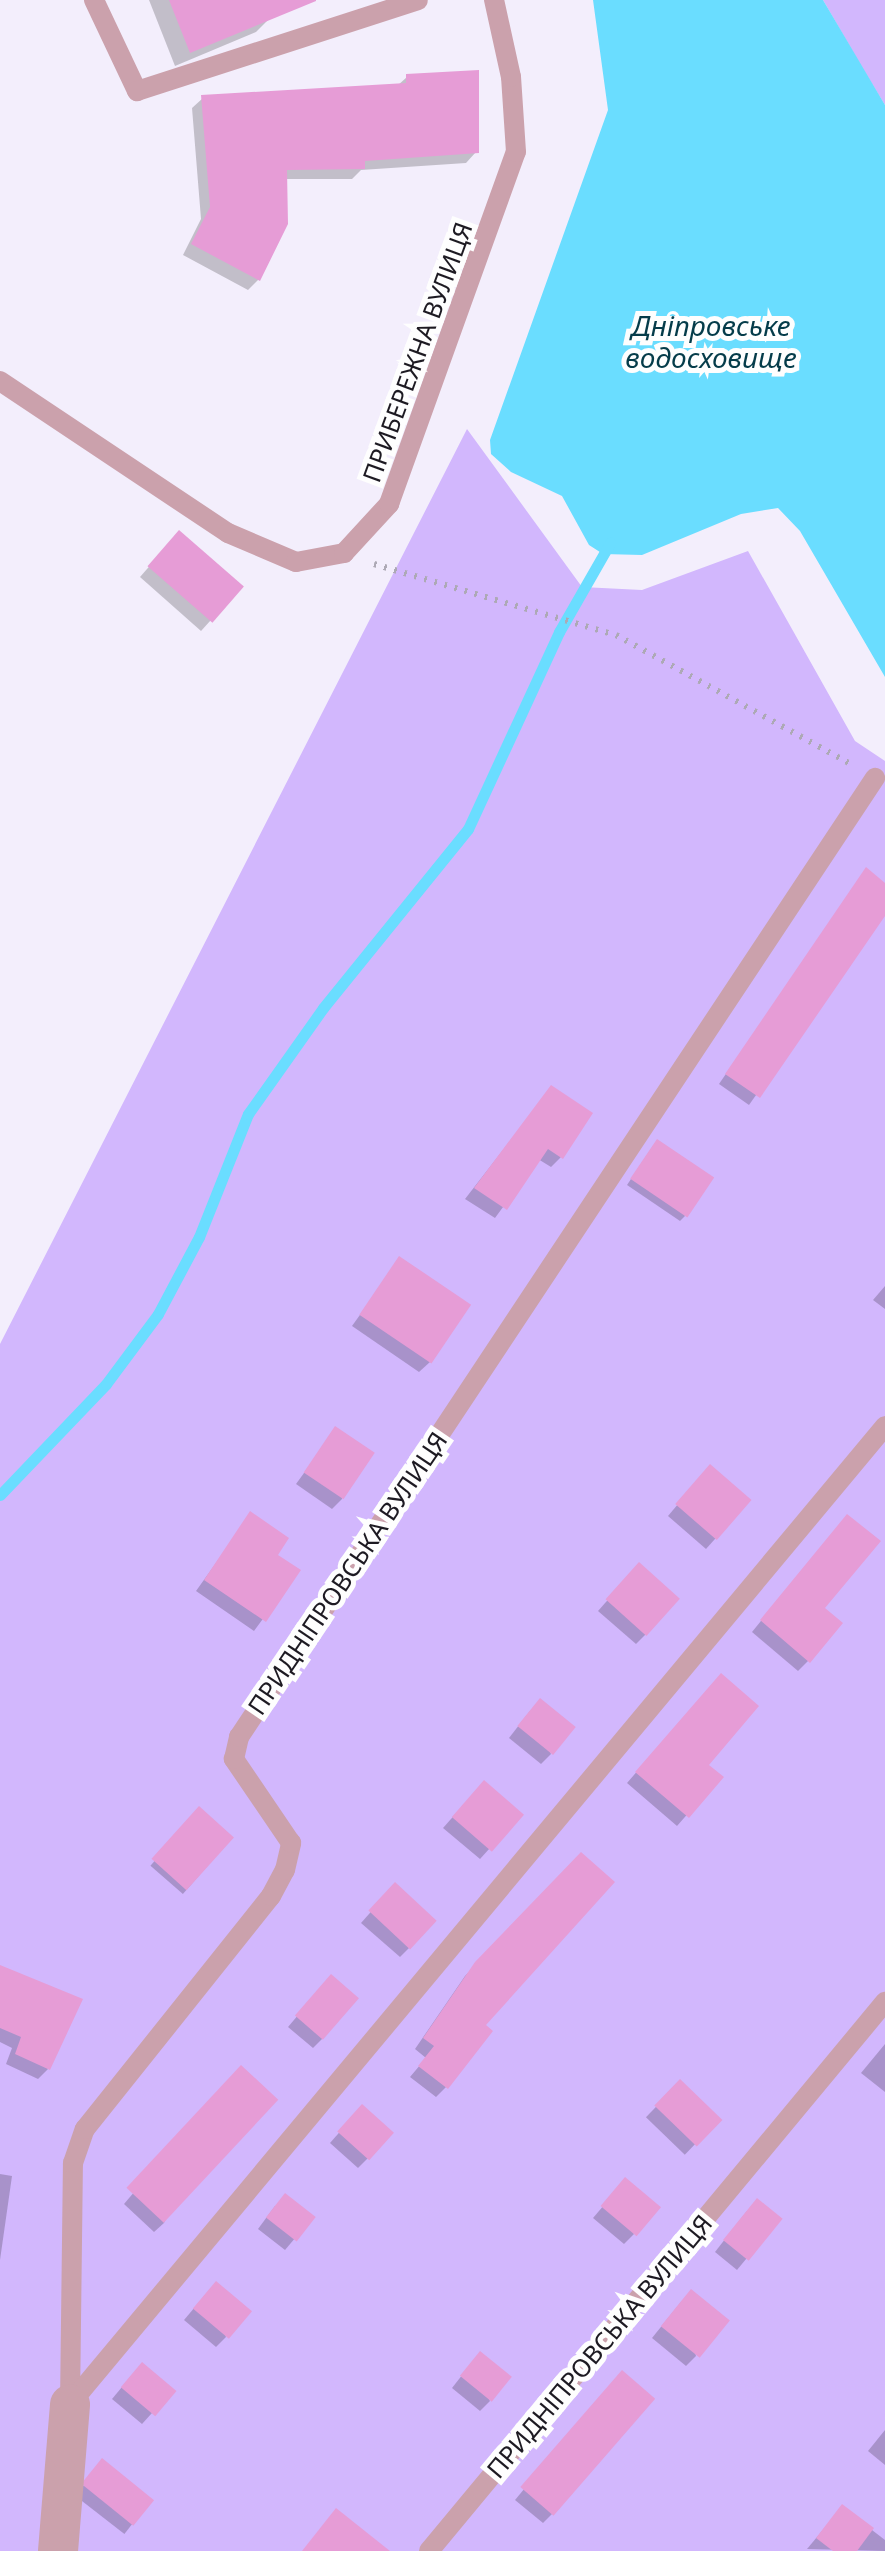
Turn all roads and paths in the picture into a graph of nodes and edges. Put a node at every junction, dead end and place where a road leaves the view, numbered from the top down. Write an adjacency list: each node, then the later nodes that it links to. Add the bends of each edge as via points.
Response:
1 (94, 0): 2 (lane, via 137,91)
2 (418, 0)
3 (494, 0): 5 (lane, ПРИБЕРЕЖНА ВУЛИЦЯ, via 511,76 516,152 389,504)
4 (0, 381): 5 (lane, via 228,533 296,562)
5 (344, 554): 6 (path, via 430,585 616,635)
6 (875, 778): 9 (lane, ПРИДНІПРОВСЬКА ВУЛИЦЯ, via 239,1737 234,1759 291,1843 271,1896 85,2128 73,2163)
7 (885, 1426): 9 (lane)
8 (885, 2002): 11 (lane, ПРИДНІПРОВСЬКА ВУЛИЦЯ)
9 (70, 2404): 10 (street, ПРИДНІПРОВСЬКА ВУЛИЦЯ)
10 (58, 2551)
11 (429, 2551)

